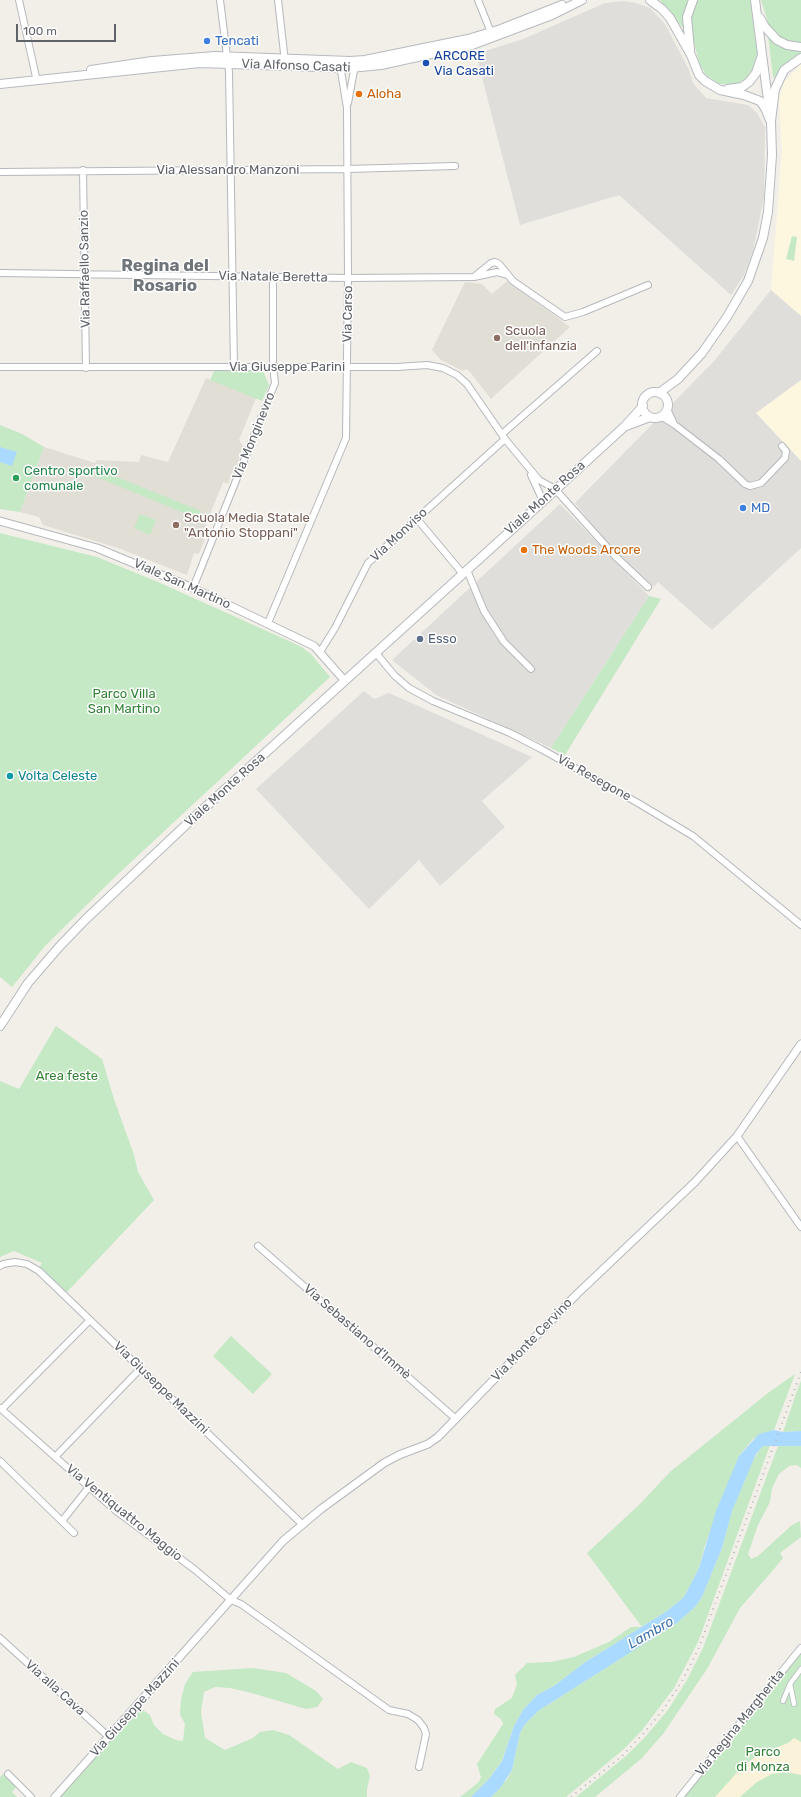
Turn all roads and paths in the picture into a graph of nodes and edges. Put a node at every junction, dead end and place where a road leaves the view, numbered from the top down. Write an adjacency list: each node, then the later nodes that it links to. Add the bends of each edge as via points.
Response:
1 (19, 0): 19 (street)
2 (220, 0): 15 (street)
3 (278, 0): 16 (street)
4 (478, 0): 10 (street)
5 (578, 0): 10 (main road, Via Alfonso Casati, via 549,9)
6 (582, 0): 10 (main road, Via Alfonso Casati, via 552,15)
7 (650, 0): 13 (main road, via 670,18)
8 (693, 0): 13 (main road, via 687,17)
9 (755, 2): 11 (main road, via 762,21 773,36 787,45); 12 (main road)
10 (492, 35): 18 (main road, Via Alfonso Casati, via 450,51 381,65)
11 (801, 47)
12 (763, 53): 22 (main road, via 756,73 749,82 733,89); 24 (main road)
13 (691, 55): 22 (main road, via 699,75 710,86)
14 (801, 58): 24 (main road, via 784,70 779,78)
15 (227, 60): 16 (main road, Via Alfonso Casati); 19 (main road, Via Alfonso Casati, via 152,61); 21 (main road, Via Alfonso Casati); 28 (street)
16 (285, 62): 17 (main road, Via Alfonso Casati)
17 (340, 64): 18 (main road, Via Alfonso Casati); 23 (street, Via Carso)
18 (355, 64): 23 (street, Via Carso)
19 (36, 77): 20 (main road, Via Alfonso Casati)
20 (0, 79)
21 (0, 84)
22 (720, 90): 24 (main road, via 760,101)
23 (347, 108): 26 (street, Via Carso)
24 (771, 121): 44 (main road, Viale Monte Rosa, via 771,186 768,212 763,238 752,269 719,330)
25 (455, 166): 26 (street, Via Alessandro Manzoni)
26 (347, 169): 28 (street, Via Alessandro Manzoni); 36 (street, Via Carso)
27 (83, 170): 28 (street, Via Alessandro Manzoni); 29 (street, Via Alessandro Manzoni); 31 (street, Via Raffaello Sanzio)
28 (232, 170): 32 (street)
29 (0, 172)
30 (0, 273): 31 (street, Via Natale Beretta)
31 (86, 274): 32 (street, Via Natale Beretta); 43 (street, Via Raffaello Sanzio)
32 (233, 275): 34 (street, Via Natale Beretta); 42 (street)
33 (507, 275): 35 (street, Via Natale Beretta, via 497,272); 35 (street, via 495,262 490,263); 37 (street, via 566,317)
34 (274, 276): 36 (street, Via Natale Beretta); 39 (street, Via Monginevro)
35 (474, 277): 36 (street, Via Natale Beretta)
36 (348, 278): 40 (street, Via Carso)
37 (648, 285)
38 (597, 351): 52 (street, Via Monviso)
39 (273, 366): 40 (street, Via Giuseppe Parini); 42 (street, Via Giuseppe Parini); 61 (street, Via Monginevro, via 275,383)
40 (347, 366): 52 (street, Via Giuseppe Parini, via 427,365 443,368 467,384); 62 (street, Via Carso, via 346,438)
41 (0, 367): 43 (street, Via Giuseppe Parini)
42 (234, 367): 43 (street, Via Giuseppe Parini)
43 (86, 368)
44 (678, 379): 45 (main road, Viale Monte Rosa); 46 (main road, Viale Monte Rosa)
45 (659, 393): 46 (main road); 47 (main road, Viale Monte Rosa, via 646,396)
46 (667, 400): 48 (main road, Viale Monte Rosa)
47 (643, 406): 49 (main road, via 645,412); 51 (main road, Viale Monte Rosa)
48 (667, 409): 49 (main road, Viale Monte Rosa, via 662,416); 50 (street)
49 (654, 417): 50 (street, via 664,418); 51 (main road, Viale Monte Rosa)
50 (675, 425): 53 (street, via 750,486 761,483 785,458 786,451)
51 (624, 427): 55 (main road, Viale Monte Rosa)
52 (504, 436): 54 (street, Via Giuseppe Parini); 57 (street, Via Monviso)
53 (782, 446)
54 (527, 466): 55 (street, Via Giuseppe Parini, via 539,480); 56 (street, Via Giuseppe Parini)
55 (555, 489): 56 (main road, Viale Monte Rosa); 60 (street, Via Giuseppe Parini, via 615,556)
56 (543, 501): 59 (main road, Viale Monte Rosa)
57 (417, 519): 59 (street); 63 (street, Via Monviso, via 368,564)
58 (0, 521): 61 (street, Viale San Martino, via 97,548)
59 (465, 572): 64 (main road, Viale Monte Rosa); 65 (street, via 484,611 504,642)
60 (648, 587)
61 (193, 588): 62 (street, Viale San Martino)
62 (268, 623): 63 (street, Viale San Martino, via 306,641)
63 (320, 652): 66 (street, Viale San Martino)
64 (376, 653): 66 (main road, Viale Monte Rosa); 67 (street, Via Resegone, via 394,675 410,688 433,701 510,733 541,749 693,836)
65 (530, 669)
66 (345, 681): 68 (main road, Viale Monte Rosa, via 86,919 33,977)
67 (801, 925)
68 (0, 1026)
69 (801, 1044): 70 (street, Via Monte Cervino)
70 (737, 1136): 71 (street); 77 (street, Via Monte Cervino, via 695,1182 577,1294)
71 (801, 1227)
72 (258, 1246): 77 (street, Via Sebastiano d'Immè)
73 (0, 1266): 74 (street, Via Giuseppe Mazzini, via 15,1262 28,1264 39,1271)
74 (90, 1320): 75 (street, Via Giuseppe Mazzini); 76 (street)
75 (140, 1369): 78 (street); 82 (street, Via Giuseppe Mazzini)
76 (1, 1409): 78 (street, Via Ventiquattro Maggio)
77 (456, 1419): 82 (street, Via Monte Cervino, via 428,1444 384,1463)
78 (55, 1457): 80 (street, Via Ventiquattro Maggio)
79 (0, 1462): 81 (street)
80 (89, 1487): 81 (street); 84 (street, Via Ventiquattro Maggio)
81 (62, 1521): 83 (street)
82 (302, 1524): 84 (street, Via Monte Cervino, via 283,1541)
83 (74, 1533)
84 (231, 1600): 91 (street, Via Giuseppe Mazzini); 92 (street, Via Ventiquattro Maggio, via 241,1604 389,1710 408,1714 418,1720 426,1734)
85 (0, 1638): 91 (street, Via alla Cava)
86 (801, 1648): 96 (street, Via Regina Margherita)
87 (801, 1669): 88 (street)
88 (790, 1684): 89 (street); 90 (street)
89 (782, 1700)
90 (794, 1704)
91 (109, 1737): 95 (street, Via Giuseppe Mazzini)
92 (418, 1767)
93 (8, 1774): 94 (street)
94 (31, 1797)
95 (55, 1797)
96 (680, 1797)

